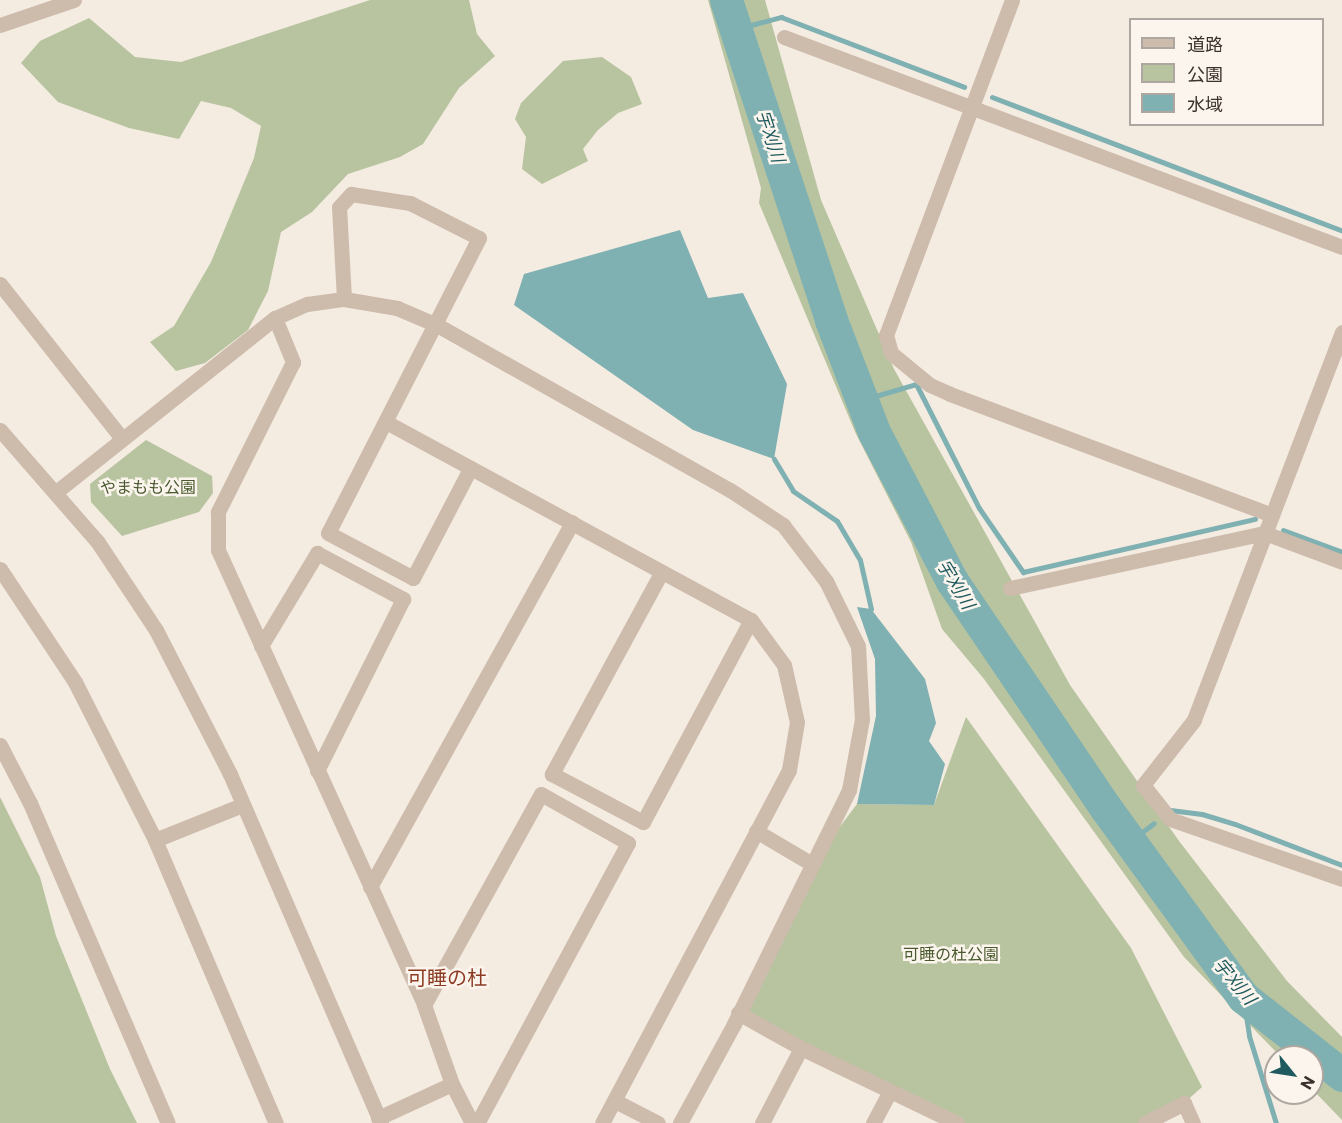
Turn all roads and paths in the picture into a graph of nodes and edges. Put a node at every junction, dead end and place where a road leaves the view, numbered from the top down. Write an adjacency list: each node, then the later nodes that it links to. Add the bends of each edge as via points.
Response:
1 (74, 0): 3 (street)
2 (1012, 0): 5 (street)
3 (0, 25)
4 (784, 37): 5 (street)
5 (971, 110): 6 (street); 17 (street, via 886,335 891,353 930,385 951,394)
6 (1342, 247)
7 (0, 284): 14 (street)
8 (344, 299): 9 (street, via 307,304); 10 (street, via 397,308); 10 (street, via 339,207 351,194 410,203 479,238)
9 (275, 318): 14 (street); 25 (street, via 293,362 218,512 218,550)
10 (437, 325): 12 (street); 31 (street, via 730,490 783,525 826,581 858,646 862,719 849,790)
11 (1342, 332): 17 (street)
12 (386, 422): 15 (street); 15 (street, via 328,532 413,578)
13 (0, 430): 16 (street)
14 (121, 437): 16 (street)
15 (470, 470): 18 (street)
16 (56, 492): 28 (street, via 97,541 156,630)
17 (1272, 516): 19 (street)
18 (572, 522): 22 (street); 33 (street)
19 (1265, 533): 20 (street); 23 (street); 32 (street, via 1194,720 1143,785 1170,819)
20 (1342, 562)
21 (0, 569): 30 (street, via 75,682)
22 (662, 573): 24 (street); 24 (street, via 552,774 643,822)
23 (1010, 588)
24 (751, 620): 29 (street, via 784,665 797,722 789,770)
25 (261, 646): 27 (street); 27 (street, via 317,553 403,599)
26 (0, 745): 41 (street, via 30,803)
27 (317, 771): 33 (street)
28 (242, 805): 30 (street); 40 (street)
29 (756, 831): 31 (street); 39 (street)
30 (155, 840): 42 (street)
31 (812, 864): 35 (street)
32 (1342, 879)
33 (370, 887): 34 (street)
34 (424, 1005): 37 (street); 43 (street, via 541,794 628,843)
35 (738, 1013): 36 (street); 46 (street)
36 (801, 1048): 38 (street); 47 (street)
37 (452, 1084): 40 (street); 43 (street)
38 (890, 1091): 48 (street); 49 (street)
39 (615, 1101): 44 (street); 45 (street)
40 (380, 1120)
41 (168, 1123)
42 (276, 1123)
43 (475, 1123)
44 (602, 1123)
45 (657, 1123)
46 (680, 1123)
47 (762, 1123)
48 (873, 1123)
49 (957, 1123)
50 (1145, 1123): 51 (street, via 1184,1103)
51 (1193, 1123)

